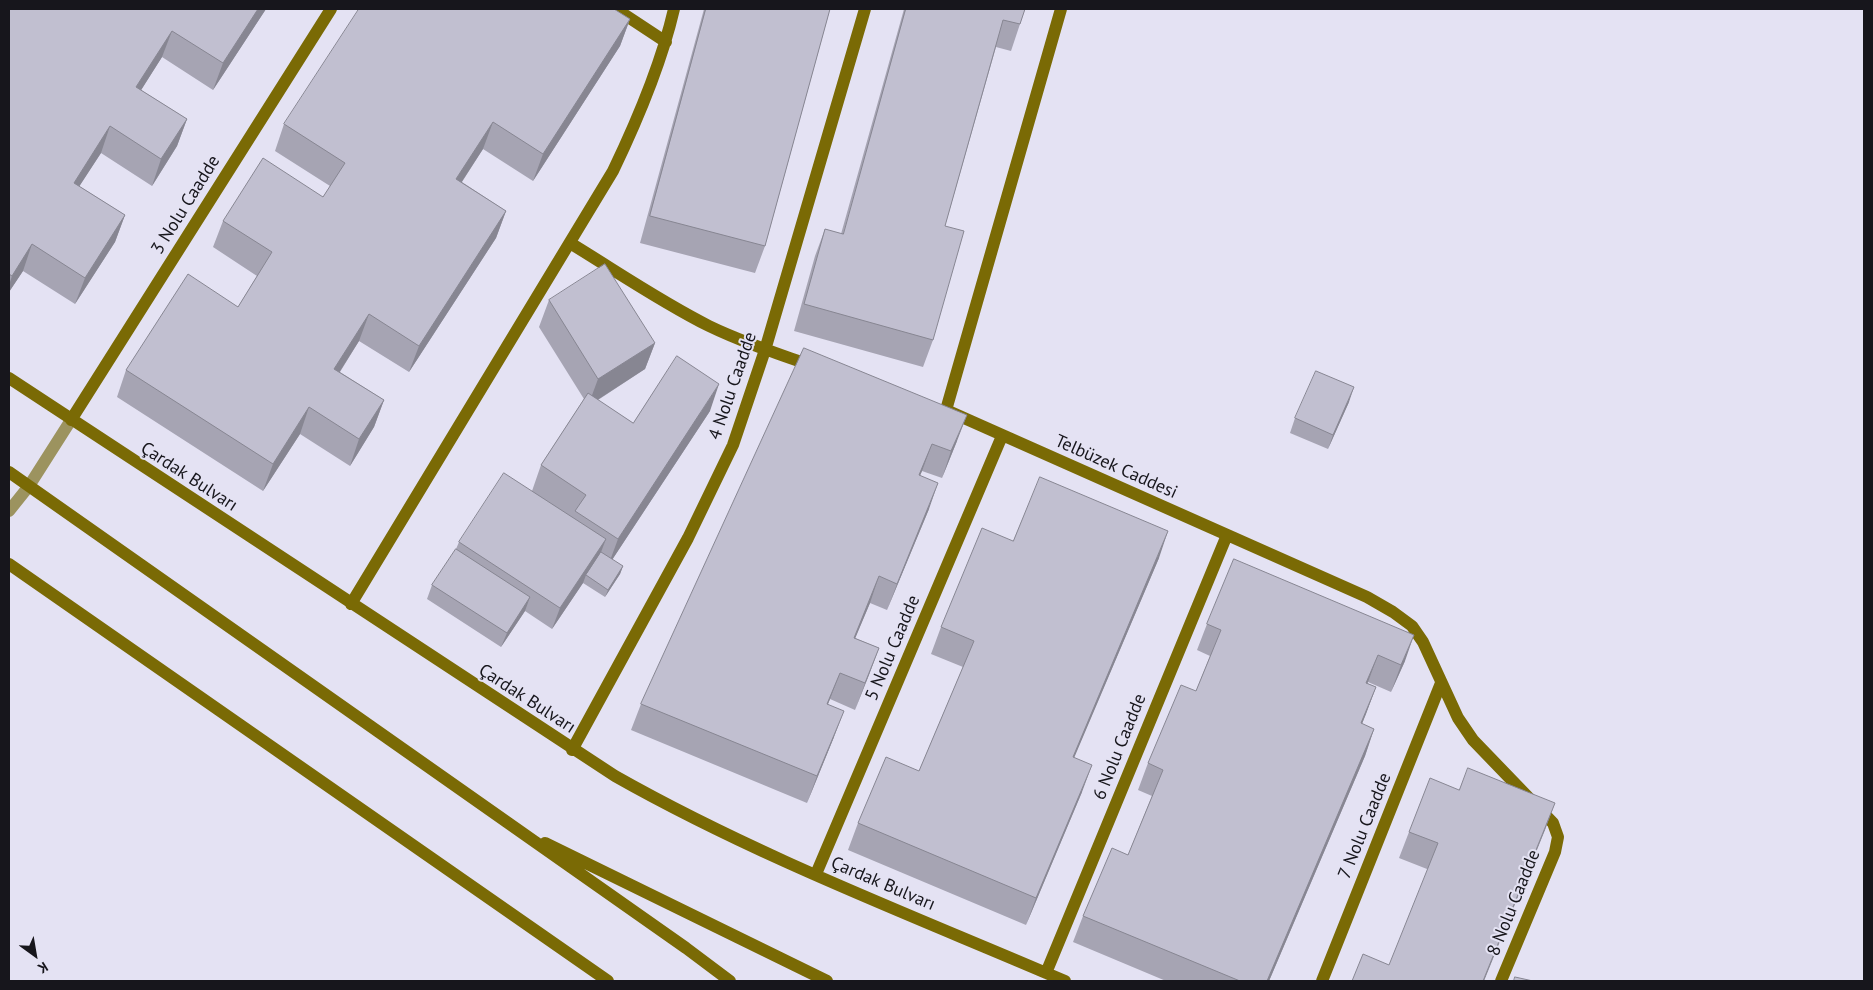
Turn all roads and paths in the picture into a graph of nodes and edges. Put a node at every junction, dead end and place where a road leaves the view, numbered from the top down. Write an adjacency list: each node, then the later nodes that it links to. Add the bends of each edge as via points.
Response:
1 (331, 9): 11 (street, 3 Nolu Caadde)
2 (616, 9): 6 (street)
3 (674, 9): 6 (street)
4 (865, 9): 8 (street, 4 Nolu Caadde)
5 (1061, 9): 12 (street, Telbüzek Caddesi, via 941,409)
6 (666, 42): 7 (street, via 613,171)
7 (570, 243): 8 (street, via 709,326); 18 (street)
8 (765, 350): 9 (street); 20 (street, 4 Nolu Caadde, via 733,445 688,538)
9 (828, 371)
10 (9, 378): 11 (street, Çardak Bulvarı)
11 (71, 420): 14 (street); 18 (street, Çardak Bulvarı)
12 (1002, 436): 16 (street, Telbüzek Caddesi); 23 (street, 5 Nolu Caadde)
13 (9, 472): 14 (street)
14 (29, 486): 15 (street); 21 (street)
15 (9, 511)
16 (1227, 535): 19 (street, Telbüzek Caddesi, via 1394,612 1412,626 1423,642); 24 (street, 6 Nolu Caadde)
17 (9, 564): 25 (street)
18 (351, 604): 20 (street, Çardak Bulvarı)
19 (1441, 683): 22 (street, Telbüzek Caddesi, via 1458,718 1474,740 1549,818); 29 (street, 7 Nolu Caadde)
20 (572, 750): 23 (street, Çardak Bulvarı, via 664,804)
21 (508, 825): 26 (street); 27 (street)
22 (1558, 837): 30 (street, 8 Nolu Caadde, via 1555,852)
23 (816, 874): 24 (street, Çardak Bulvarı)
24 (1046, 973): 28 (street, Çardak Bulvarı)
25 (608, 981)
26 (730, 981)
27 (828, 981)
28 (1065, 981)
29 (1322, 981)
30 (1502, 981)

